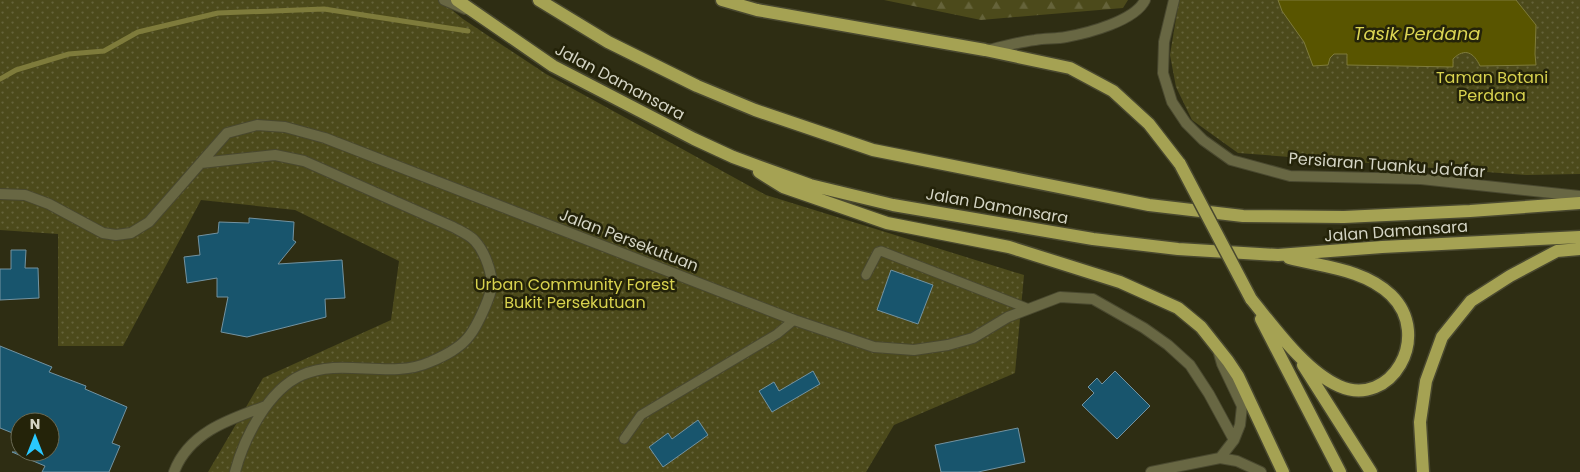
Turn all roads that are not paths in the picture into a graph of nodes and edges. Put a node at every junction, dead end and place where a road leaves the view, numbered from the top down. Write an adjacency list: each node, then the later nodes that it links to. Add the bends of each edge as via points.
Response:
1 (444, 0): 7 (street)
2 (457, 0): 7 (main road, Jalan Damansara)
3 (539, 0): 13 (main road, Jalan Damansara, via 608,42 698,86 755,110 854,144 1149,205 1243,216 1344,217)
4 (722, 0): 8 (main road, via 757,10)
5 (1145, 0): 8 (street, via 1132,14 1092,30 1066,38 1034,40)
6 (1174, 0): 12 (street, Persiaran Tuanku Ja'afar, via 1164,42 1163,73 1172,102 1203,140 1231,160 1290,176 1420,179)
7 (472, 12): 9 (main road, Jalan Damansara, via 553,66)
8 (985, 50): 18 (main road, bridge, via 1070,68 1113,90 1150,124 1180,164)
9 (732, 157): 16 (main road, Jalan Damansara, via 810,185 893,205 1093,239); 21 (main road, via 783,187 887,224 1009,247 1120,282 1178,308)
10 (201, 163): 11 (street, Jalan Persekutuan, via 149,222 131,233 102,233 25,194); 20 (street, Jalan Persekutuan, via 227,133 257,125 285,127 334,142); 23 (street, via 275,155 304,161 453,227 475,240 488,261 491,289 488,297 470,336 452,351 410,368 330,368 302,375 283,387)
11 (0, 194)
12 (1580, 196)
13 (1580, 203)
14 (1580, 237): 16 (main road, Jalan Damansara, via 1382,246)
15 (1580, 249): 34 (main road, via 1557,251 1494,286 1471,301 1442,337 1426,381 1420,422)
16 (1278, 256): 22 (main road, via 1340,270 1376,284 1390,294 1408,321 1409,334 1401,365 1391,377 1361,390 1340,387 1322,376)
17 (866, 275): 19 (lane, via 881,251)
18 (1251, 299): 22 (main road); 32 (main road)
19 (1029, 309): 20 (street, Jalan Persekutuan, via 1008,317 973,338 914,350 874,347); 25 (street, Jalan Persekutuan, via 1060,297 1093,299 1144,328 1168,344 1190,365)
20 (794, 320): 24 (lane, via 777,334 641,415)
21 (1217, 347): 25 (street, via 1242,406); 31 (main road, via 1238,376)
22 (1294, 350): 33 (main road)
23 (267, 406): 27 (street, via 211,428 197,439); 28 (street, via 254,423)
24 (624, 439)
25 (1234, 440): 26 (street)
26 (1220, 458): 29 (street); 30 (street, via 1237,461)
27 (174, 472)
28 (235, 472)
29 (1151, 472)
30 (1261, 472)
31 (1282, 472)
32 (1340, 472)
33 (1371, 472)
34 (1423, 472)

